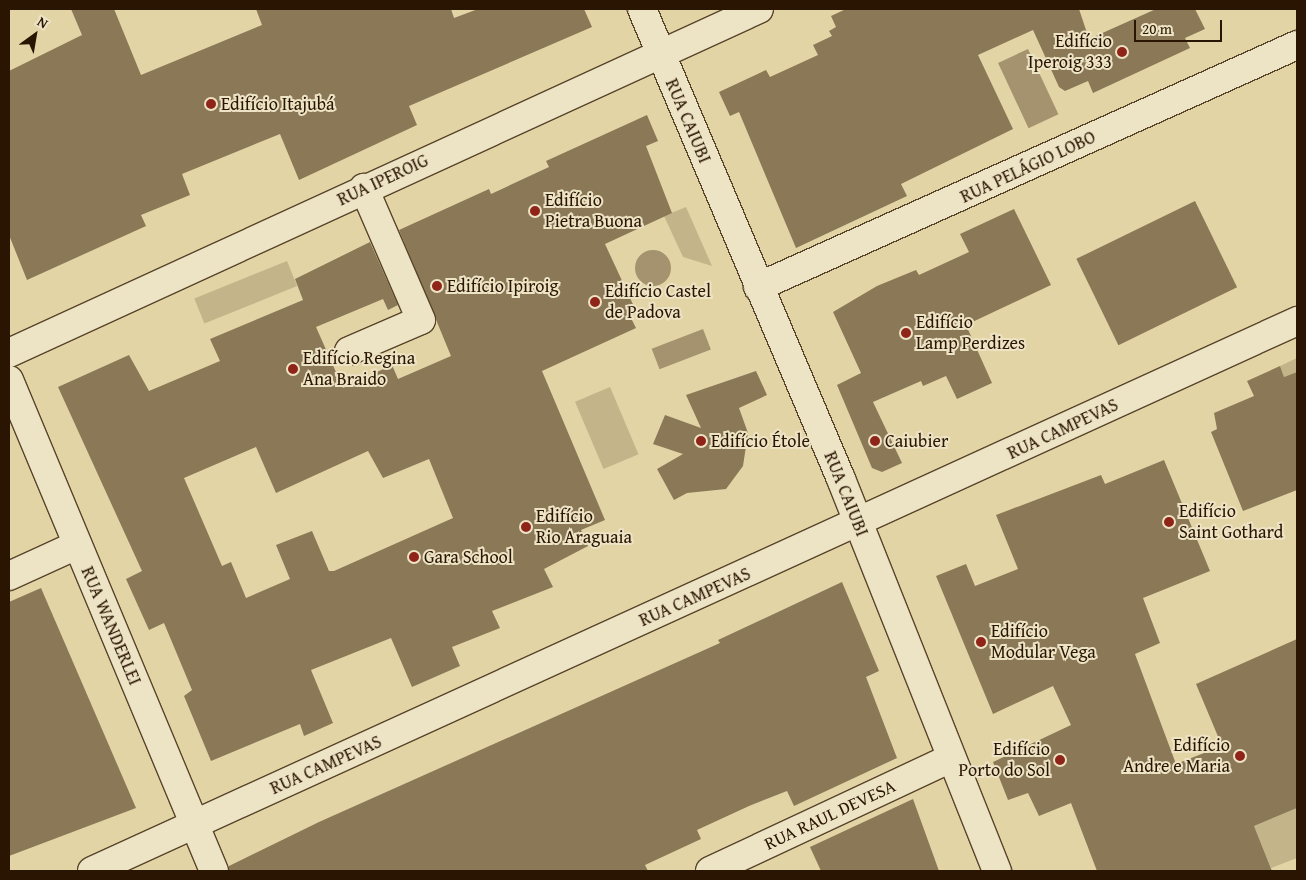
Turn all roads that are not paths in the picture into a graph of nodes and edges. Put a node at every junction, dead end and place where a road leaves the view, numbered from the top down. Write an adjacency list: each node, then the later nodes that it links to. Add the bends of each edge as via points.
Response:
1 (642, 9): 4 (street, RUA CAIUBI)
2 (759, 9): 4 (street, RUA IPEROIG)
3 (1297, 46): 6 (street, RUA PELÁGIO LOBO)
4 (660, 54): 5 (street, RUA IPEROIG); 6 (street, RUA CAIUBI)
5 (364, 188): 8 (street, via 421,320); 9 (street, RUA IPEROIG)
6 (758, 288): 11 (street, RUA CAIUBI)
7 (1297, 321): 11 (street, RUA CAMPEVAS)
8 (349, 352)
9 (9, 353)
10 (9, 380): 12 (street, RUA WANDERLEI)
11 (858, 523): 14 (street, RUA CAIUBI); 15 (street, RUA CAMPEVAS)
12 (77, 544): 13 (street); 15 (street, RUA WANDERLEI)
13 (9, 576)
14 (951, 758): 18 (street, RUA RAUL DEVESA); 19 (street, RUA CAIUBI)
15 (195, 825): 16 (street, RUA CAMPEVAS); 17 (street, RUA WANDERLEI)
16 (92, 871)
17 (214, 871)
18 (710, 871)
19 (997, 871)

